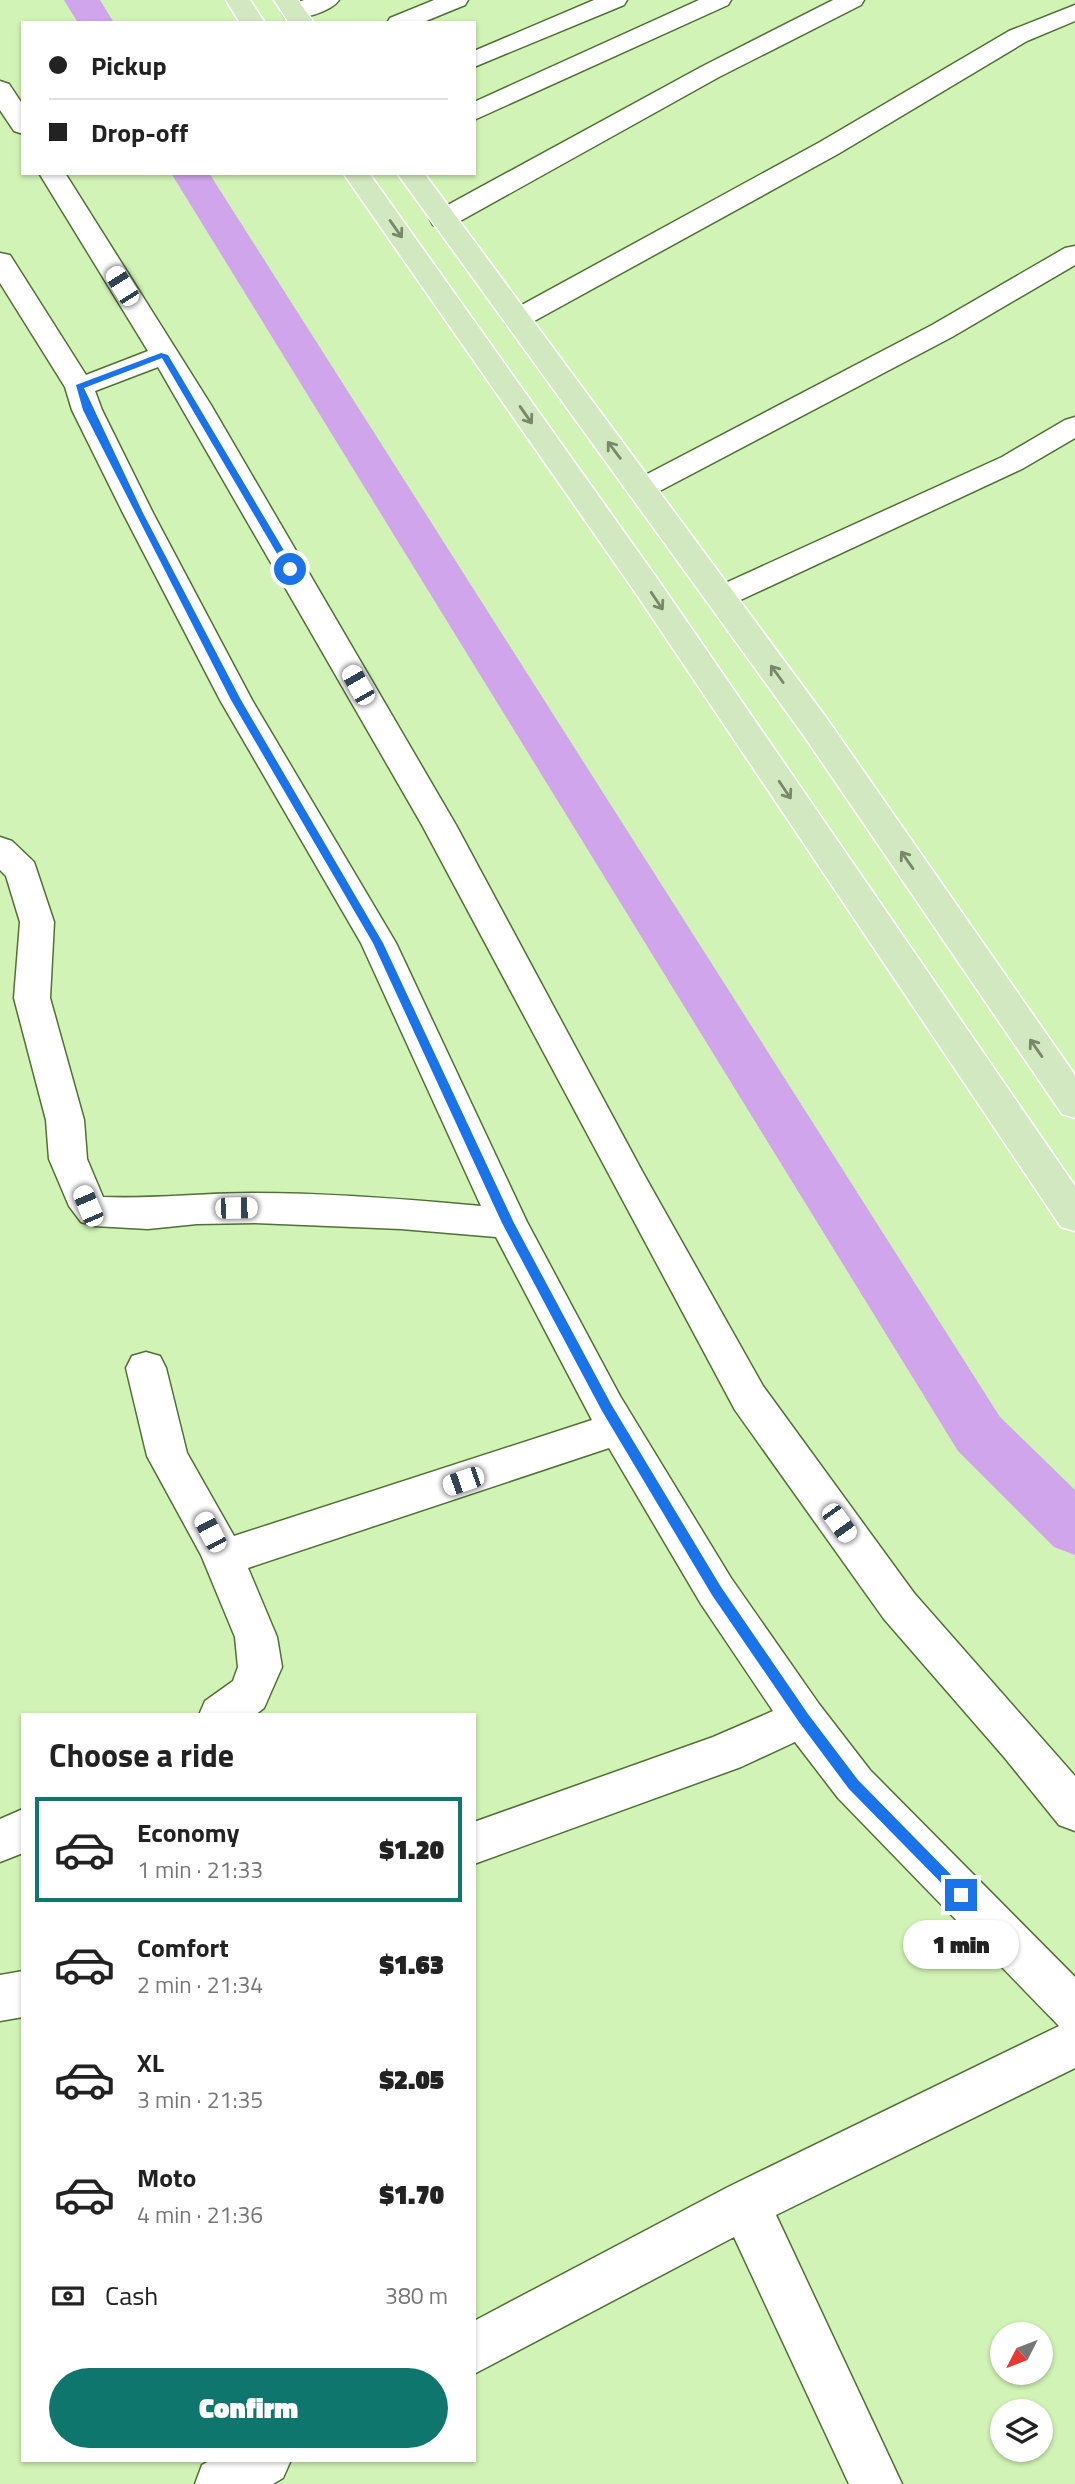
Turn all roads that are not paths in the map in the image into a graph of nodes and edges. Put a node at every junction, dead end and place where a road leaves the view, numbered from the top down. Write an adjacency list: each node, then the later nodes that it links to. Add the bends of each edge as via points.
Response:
1 (238, 0): 9 (main road)
2 (327, 0): 7 (street)
3 (456, 0): 10 (street)
4 (615, 0): 13 (street)
5 (719, 0): 15 (street)
6 (852, 0): 20 (street, via 710,72)
7 (294, 12)
8 (1075, 12): 11 (street)
9 (252, 21)
10 (404, 21)
11 (1034, 29): 12 (street); 23 (street)
12 (1074, 39)
13 (476, 59)
14 (0, 89): 16 (street)
15 (476, 111)
16 (21, 123)
17 (53, 175): 24 (street)
18 (357, 175): 30 (main road, one-way to 30)
19 (411, 175): 20 (main road)
20 (443, 219): 23 (main road)
21 (1075, 254): 27 (street, via 942,331)
22 (0, 261): 25 (street)
23 (517, 319): 27 (main road, one-way to 23)
24 (164, 355): 25 (street); 40 (street, via 439,825 749,1398 899,1605)
25 (79, 387): 34 (street, via 138,513 236,700 378,943)
26 (1075, 426): 28 (street, via 1012,463)
27 (643, 488): 28 (main road)
28 (721, 597): 29 (main road, one-way to 28)
29 (816, 728): 30 (main road); 32 (main road, one-way to 29)
30 (754, 744): 33 (main road, one-way to 33)
31 (0, 849): 34 (street, via 22,871 37,922 32,998 60,1098 68,1159 94,1212 255,1208)
32 (1075, 1104)
33 (1075, 1216)
34 (508, 1223): 36 (street)
35 (146, 1368): 37 (street, via 167,1456)
36 (619, 1428): 37 (street); 39 (street, via 716,1591)
37 (222, 1558): 38 (street, via 256,1637 260,1667 249,1694)
38 (223, 1713)
39 (803, 1718): 43 (street, via 724,1753); 46 (street, via 854,1784)
40 (1075, 1810)
41 (21, 1831): 42 (street)
42 (0, 1841)
43 (476, 1842)
44 (21, 1994): 45 (street)
45 (0, 1998)
46 (1075, 2010)
47 (1075, 2043): 48 (street)
48 (745, 2204): 49 (street); 53 (street)
49 (476, 2348)
50 (214, 2462): 52 (street)
51 (261, 2462): 52 (street)
52 (220, 2484)
53 (876, 2484)

